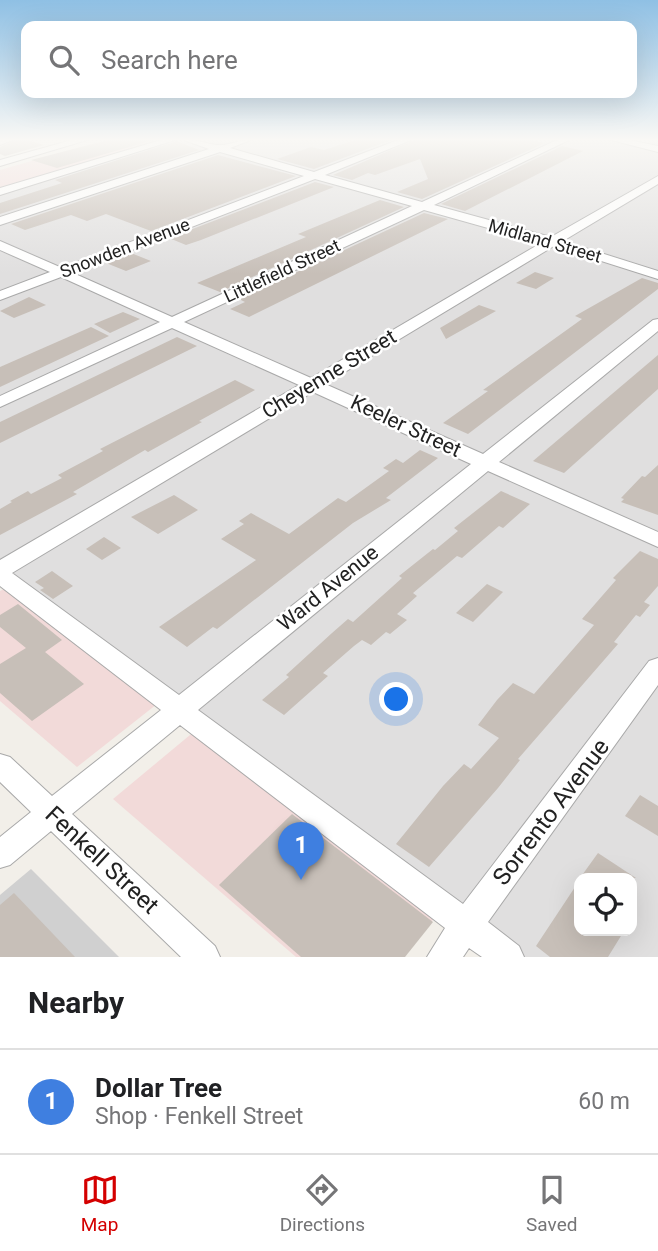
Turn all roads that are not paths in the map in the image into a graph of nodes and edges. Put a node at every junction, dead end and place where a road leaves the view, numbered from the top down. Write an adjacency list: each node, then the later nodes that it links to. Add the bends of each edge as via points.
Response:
1 (24, 185): 7 (street)
2 (110, 185): 9 (street)
3 (290, 185): 12 (street, Snowden Avenue)
4 (349, 185): 8 (street, Midland Street)
5 (469, 185): 8 (street, Littlefield Street)
6 (649, 185): 10 (street, Cheyenne Street)
7 (0, 192)
8 (424, 206): 10 (street, Midland Street); 15 (street, Littlefield Street)
9 (0, 221)
10 (552, 243): 13 (street, Midland Street); 17 (street, Cheyenne Street)
11 (0, 244): 12 (street, Keeler Street)
12 (63, 272): 14 (street, Snowden Avenue); 15 (street, Keeler Street)
13 (658, 275)
14 (0, 296)
15 (173, 321): 17 (street, Keeler Street); 18 (street, Littlefield Street)
16 (658, 323): 19 (street, Ward Avenue)
17 (313, 383): 19 (street, Keeler Street); 21 (street, Cheyenne Street)
18 (0, 402)
19 (483, 462): 20 (street, Keeler Street); 24 (street, Ward Avenue)
20 (658, 540)
21 (0, 570)
22 (0, 575): 24 (street)
23 (658, 667): 28 (street, Sorrento Avenue)
24 (180, 708): 26 (street, Ward Avenue); 28 (street)
25 (0, 765): 26 (street, Fenkell Street)
26 (52, 812): 27 (street, Ward Avenue); 29 (street, Fenkell Street)
27 (0, 855)
28 (467, 926): 30 (street, Sorrento Avenue); 31 (street)
29 (204, 957)
30 (443, 957)
31 (508, 957)

